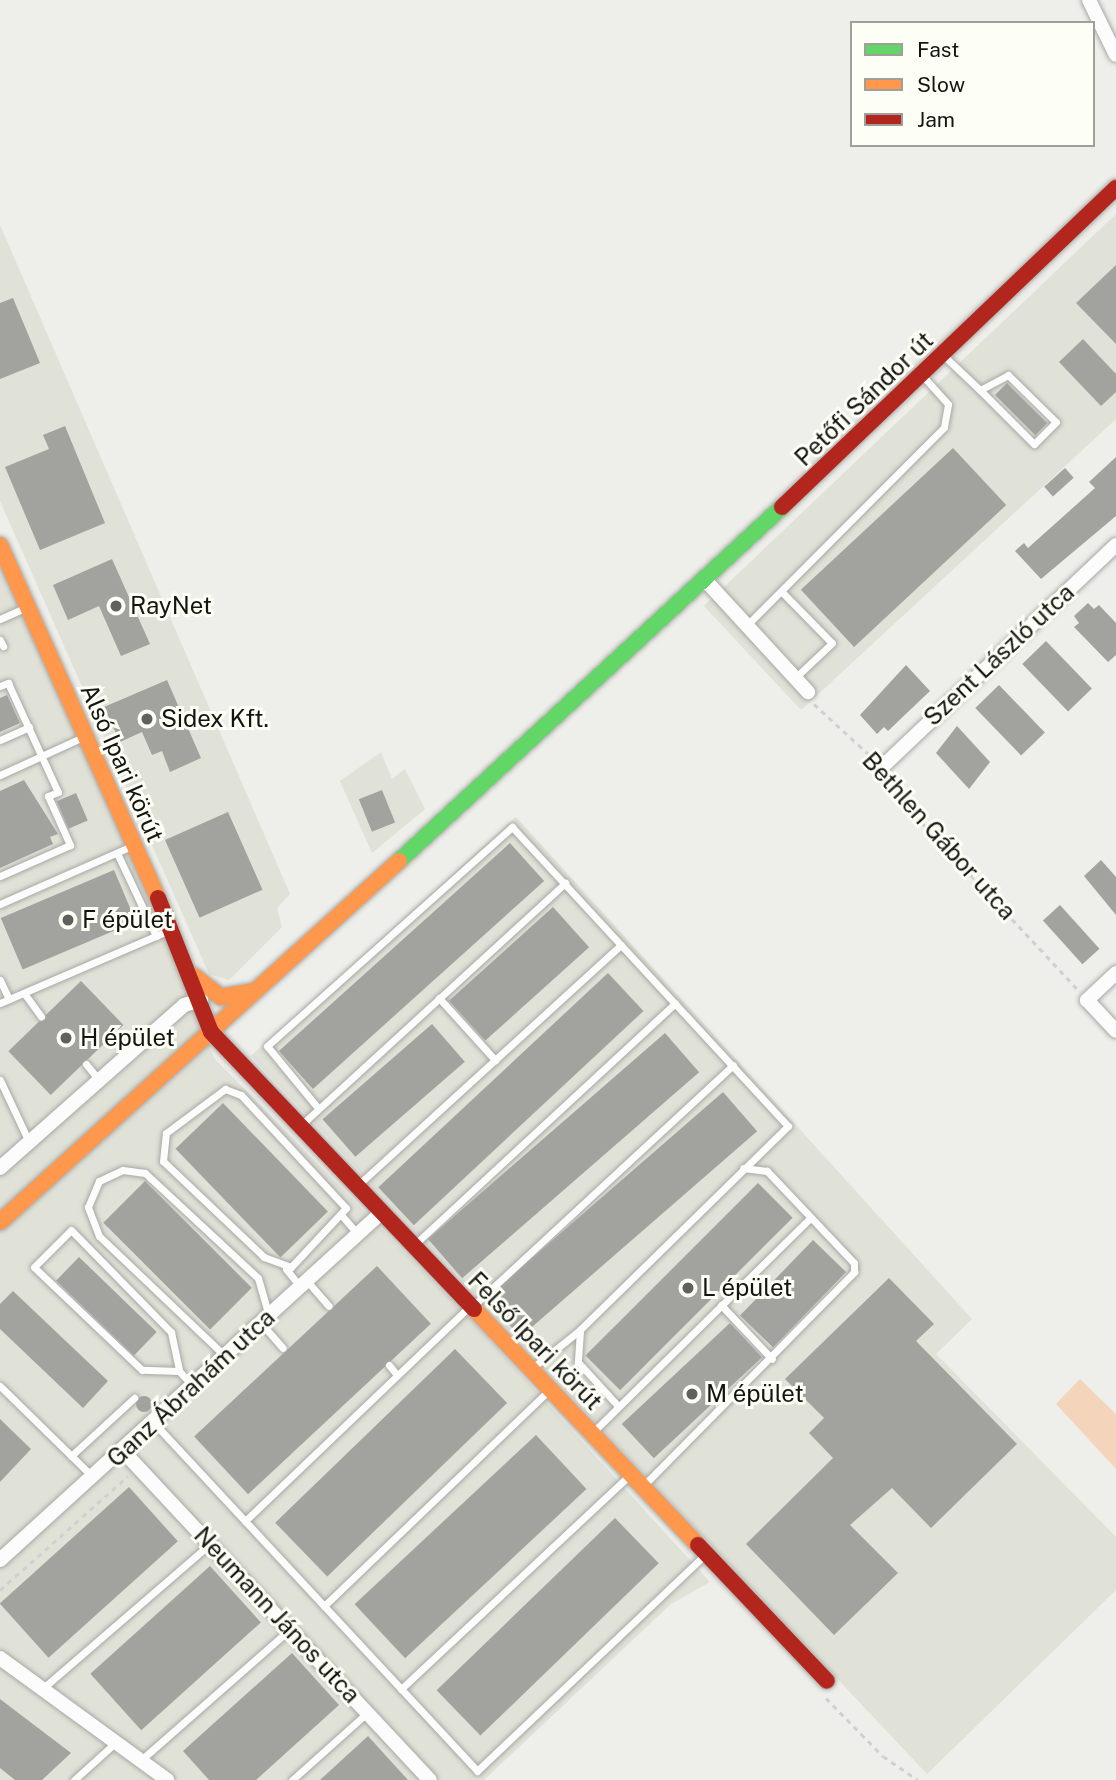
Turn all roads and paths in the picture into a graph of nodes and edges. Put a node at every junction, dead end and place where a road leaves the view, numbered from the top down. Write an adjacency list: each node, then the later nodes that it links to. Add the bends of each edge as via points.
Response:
1 (1089, 0): 2 (street)
2 (1116, 55)
3 (1116, 188): 4 (main road, Petőfi Sándor út)
4 (943, 355): 5 (main road, Petőfi Sándor út); 6 (lane)
5 (923, 375): 9 (main road, Petőfi Sándor út); 10 (lane, via 948,404 944,427)
6 (980, 390): 6 (lane, via 1007,411 1034,444 1056,422 1008,375)
7 (0, 545): 11 (main road, Alsó Ipari körút)
8 (1116, 545): 21 (street, Szent László utca)
9 (706, 582): 13 (street); 34 (main road, Petőfi Sándor út)
10 (782, 592): 13 (lane); 14 (lane, via 832,643)
11 (27, 606): 12 (lane); 18 (main road, Alsó Ipari körút)
12 (0, 620)
13 (747, 626): 14 (street)
14 (795, 678): 16 (street)
15 (0, 687): 17 (lane, via 8,683)
16 (808, 692): 21 (path, Bethlen Gábor utca, via 821,717)
17 (29, 727): 19 (lane); 20 (lane)
18 (85, 736): 20 (lane); 23 (main road, Alsó Ipari körút)
19 (0, 740)
20 (42, 755): 22 (lane); 25 (lane, via 58,792 48,796 69,845)
21 (883, 766): 39 (path, Bethlen Gábor utca, via 903,802)
22 (0, 775)
23 (135, 845): 24 (lane); 28 (main road, Alsó Ipari körút)
24 (117, 853): 27 (lane); 29 (lane)
25 (0, 876)
26 (565, 883): 30 (lane); 36 (lane); 50 (lane, via 512,827 267,1046)
27 (0, 904)
28 (172, 929): 29 (lane); 31 (main road, Alsó Ipari körút)
29 (156, 936): 35 (lane)
30 (621, 945): 41 (lane); 45 (lane)
31 (190, 972): 34 (main road, via 221,997); 38 (main road, Alsó Ipari körút)
32 (1116, 973): 39 (street)
33 (0, 980): 37 (lane)
34 (258, 990): 44 (main road, Petőfi Sándor út)
35 (24, 993): 37 (lane); 42 (lane)
36 (439, 998): 45 (lane); 50 (lane)
37 (9, 999): 40 (lane)
38 (201, 1000): 44 (main road, Alsó Ipari körút); 49 (street, via 184,1004)
39 (1087, 1000): 43 (street)
40 (0, 1003)
41 (675, 1003): 47 (lane); 61 (lane)
42 (41, 1016)
43 (1116, 1031)
44 (211, 1032): 51 (main road, Felső Ipari körút); 59 (main road, Petőfi Sándor út)
45 (495, 1060): 55 (lane)
46 (86, 1064): 49 (lane)
47 (733, 1065): 54 (lane, via 788,1126); 66 (lane)
48 (0, 1080): 52 (lane)
49 (99, 1080): 52 (street)
50 (318, 1108): 51 (lane)
51 (298, 1127): 55 (main road, Felső Ipari körút)
52 (29, 1142): 53 (street)
53 (0, 1168)
54 (743, 1168): 58 (lane, via 767,1171); 68 (lane)
55 (356, 1187): 56 (main road, Felső Ipari körút)
56 (381, 1213): 60 (street, Ganz Ábrahám utca); 61 (main road, Felső Ipari körút)
57 (343, 1217): 60 (lane); 62 (lane); 62 (lane, via 344,1203 236,1091 219,1092 172,1128 160,1149 170,1170 198,1188 264,1257)
58 (810, 1218): 64 (lane); 71 (lane, via 854,1263 854,1272)
59 (0, 1222)
60 (358, 1234): 63 (street, Ganz Ábrahám utca)
61 (413, 1247): 66 (main road, Felső Ipari körút)
62 (286, 1269): 63 (lane)
63 (304, 1284): 65 (lane); 67 (street, Ganz Ábrahám utca)
64 (721, 1305): 71 (lane); 80 (lane)
65 (329, 1306)
66 (470, 1307): 73 (main road, Felső Ipari körút); 75 (lane)
67 (265, 1320): 69 (lane); 70 (street, Ganz Ábrahám utca); 70 (lane, via 258,1278 145,1173 123,1170 99,1181 88,1207 99,1236)
68 (580, 1331): 73 (lane); 80 (lane, via 578,1362)
69 (282, 1348)
70 (226, 1357): 77 (street, Ganz Ábrahám utca)
71 (772, 1359): 88 (lane)
72 (389, 1365): 75 (lane)
73 (530, 1369): 78 (main road, Felső Ipari körút)
74 (179, 1371): 74 (lane, via 171,1332 71,1230 34,1267 142,1370); 77 (lane)
75 (397, 1375): 89 (lane)
76 (0, 1386): 84 (lane)
77 (193, 1386): 81 (street, Ganz Ábrahám utca)
78 (550, 1390): 82 (main road, Felső Ipari körút); 94 (lane)
79 (134, 1398): 84 (lane)
80 (618, 1406): 82 (lane)
81 (154, 1423): 83 (street, Ganz Ábrahám utca); 89 (lane)
82 (591, 1433): 86 (main road, Felső Ipari körút)
83 (123, 1451): 85 (street, Neumann János utca); 87 (street, Ganz Ábrahám utca)
84 (71, 1456): 87 (lane)
85 (138, 1466): 90 (street, Neumann János utca); 93 (path)
86 (631, 1474): 88 (main road, Felső Ipari körút); 99 (lane)
87 (93, 1478): 92 (street, Ganz Ábrahám utca)
88 (642, 1487): 91 (main road, Felső Ipari körút)
89 (245, 1521): 94 (lane)
90 (211, 1544): 95 (street, Neumann János utca); 98 (lane)
91 (707, 1554): 97 (main road, Felső Ipari körút); 99 (lane, via 477,1771)
92 (0, 1560)
93 (0, 1590)
94 (324, 1606): 99 (lane)
95 (290, 1629): 100 (street, Neumann János utca); 102 (lane)
96 (0, 1658): 98 (street)
97 (822, 1675): 107 (path, via 819,1691 883,1756)
98 (42, 1689): 101 (street)
99 (401, 1689)
100 (368, 1712): 105 (lane); 106 (street, Neumann János utca)
101 (116, 1742): 102 (street); 103 (lane)
102 (141, 1760): 104 (street)
103 (74, 1780)
104 (167, 1780)
105 (292, 1780)
106 (430, 1780)
107 (918, 1780)

